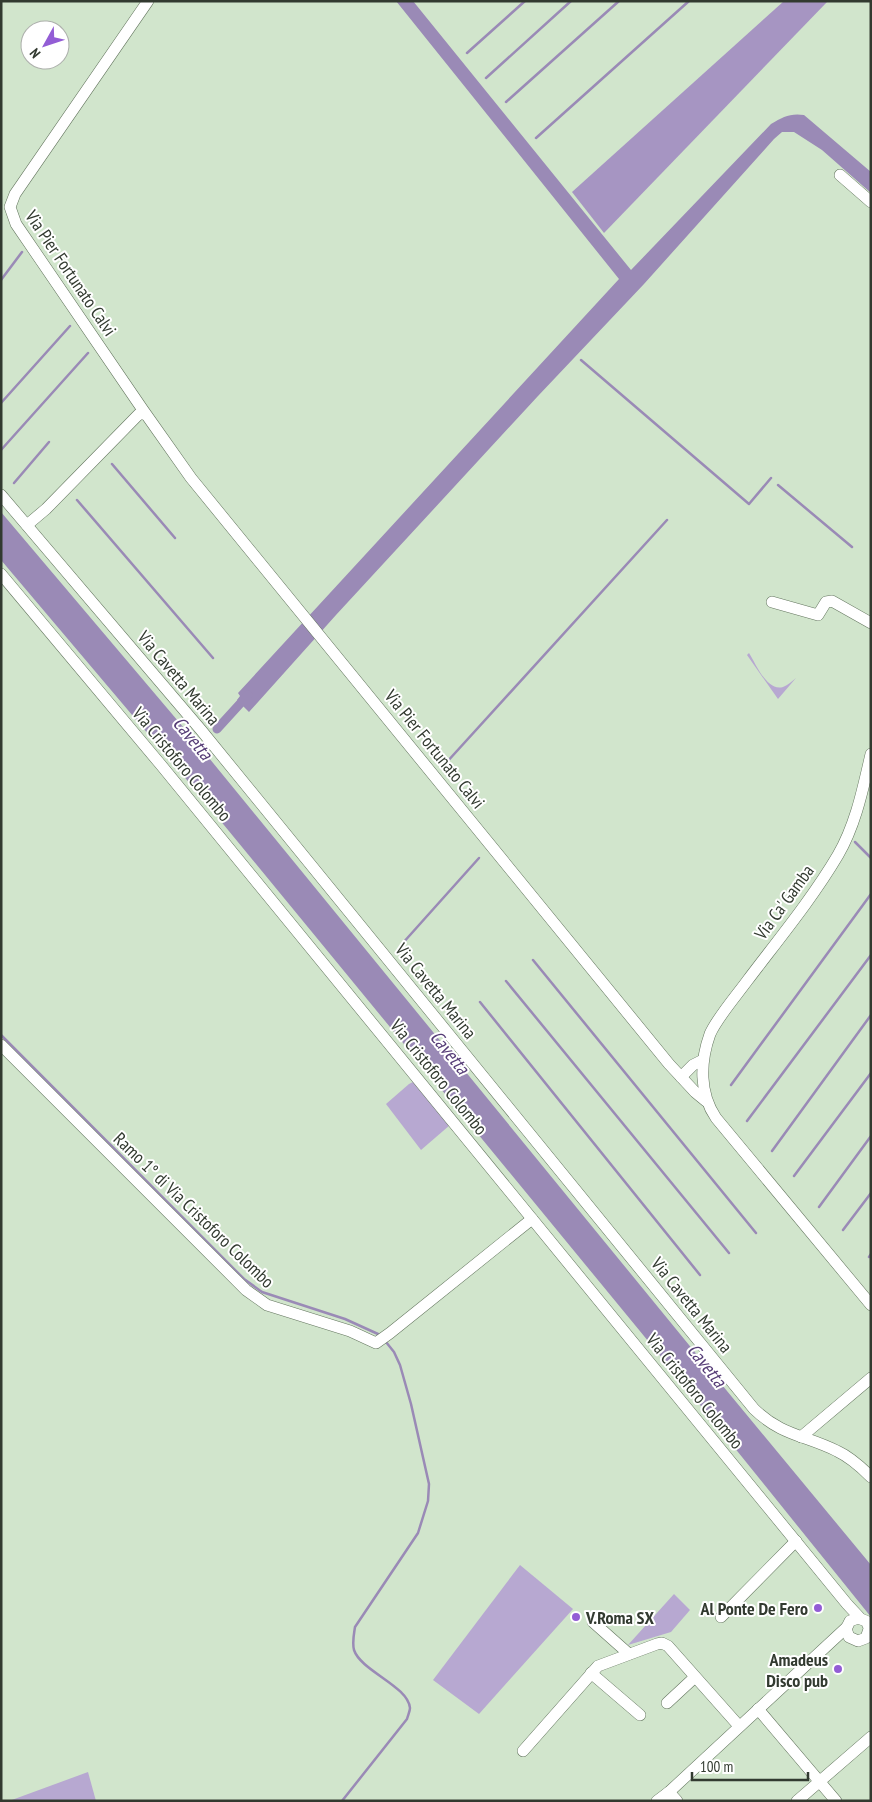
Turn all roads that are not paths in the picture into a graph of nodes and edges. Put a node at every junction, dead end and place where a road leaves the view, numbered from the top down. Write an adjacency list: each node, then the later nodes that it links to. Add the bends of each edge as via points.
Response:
1 (148, 1): 4 (street, Via Pier Fortunato Calvi, via 15,194 10,208 16,224)
2 (840, 175): 3 (street)
3 (871, 202)
4 (145, 414): 6 (street, via 139,414); 13 (street, Via Pier Fortunato Calvi, via 191,478)
5 (1, 495): 6 (street, Via Cavetta Marina)
6 (27, 526): 18 (street, Via Cavetta Marina, via 201,730 754,1409 776,1428)
7 (1, 574): 15 (street, Via Cristoforo Colombo)
8 (772, 602): 9 (street, via 818,615 826,602 832,601)
9 (871, 623)
10 (871, 754): 12 (street, Via Ca' Gamba, via 859,806 840,852 728,1006 711,1033)
11 (1, 1045): 15 (street, Ramo 1° di Via Cristoforo Colombo, via 246,1290 267,1305 350,1331 376,1343)
12 (703, 1060): 13 (street, via 693,1064); 14 (street, Via Ca' Gamba)
13 (681, 1077): 14 (street, Via Pier Fortunato Calvi)
14 (706, 1101): 16 (street, Via Ca' Gamba, via 721,1124)
15 (532, 1219): 20 (street, Via Cristoforo Colombo)
16 (871, 1305)
17 (871, 1378): 18 (street)
18 (801, 1437): 19 (street, Via Cavetta Marina, via 837,1451)
19 (870, 1476)
20 (796, 1541): 21 (street); 22 (street, Via Cristoforo Colombo, via 847,1604 850,1613)
21 (721, 1618)
22 (864, 1621): 24 (street, via 868,1636); 24 (street, Via Cristoforo Colombo, via 847,1634); 25 (street)
23 (593, 1622): 26 (street)
24 (862, 1641): 25 (street)
25 (824, 1649): 30 (street)
26 (629, 1654): 27 (street, via 598,1666); 28 (street, via 662,1644 668,1646)
27 (591, 1673): 31 (street); 34 (street)
28 (695, 1677): 29 (street); 32 (street)
29 (667, 1703)
30 (758, 1709): 32 (street); 35 (street)
31 (640, 1715)
32 (739, 1726): 36 (street)
33 (871, 1737): 35 (street)
34 (523, 1751)
35 (820, 1781): 39 (street); 40 (street)
36 (669, 1792): 37 (street); 38 (street)
37 (659, 1801)
38 (677, 1801)
39 (797, 1801)
40 (836, 1801)

